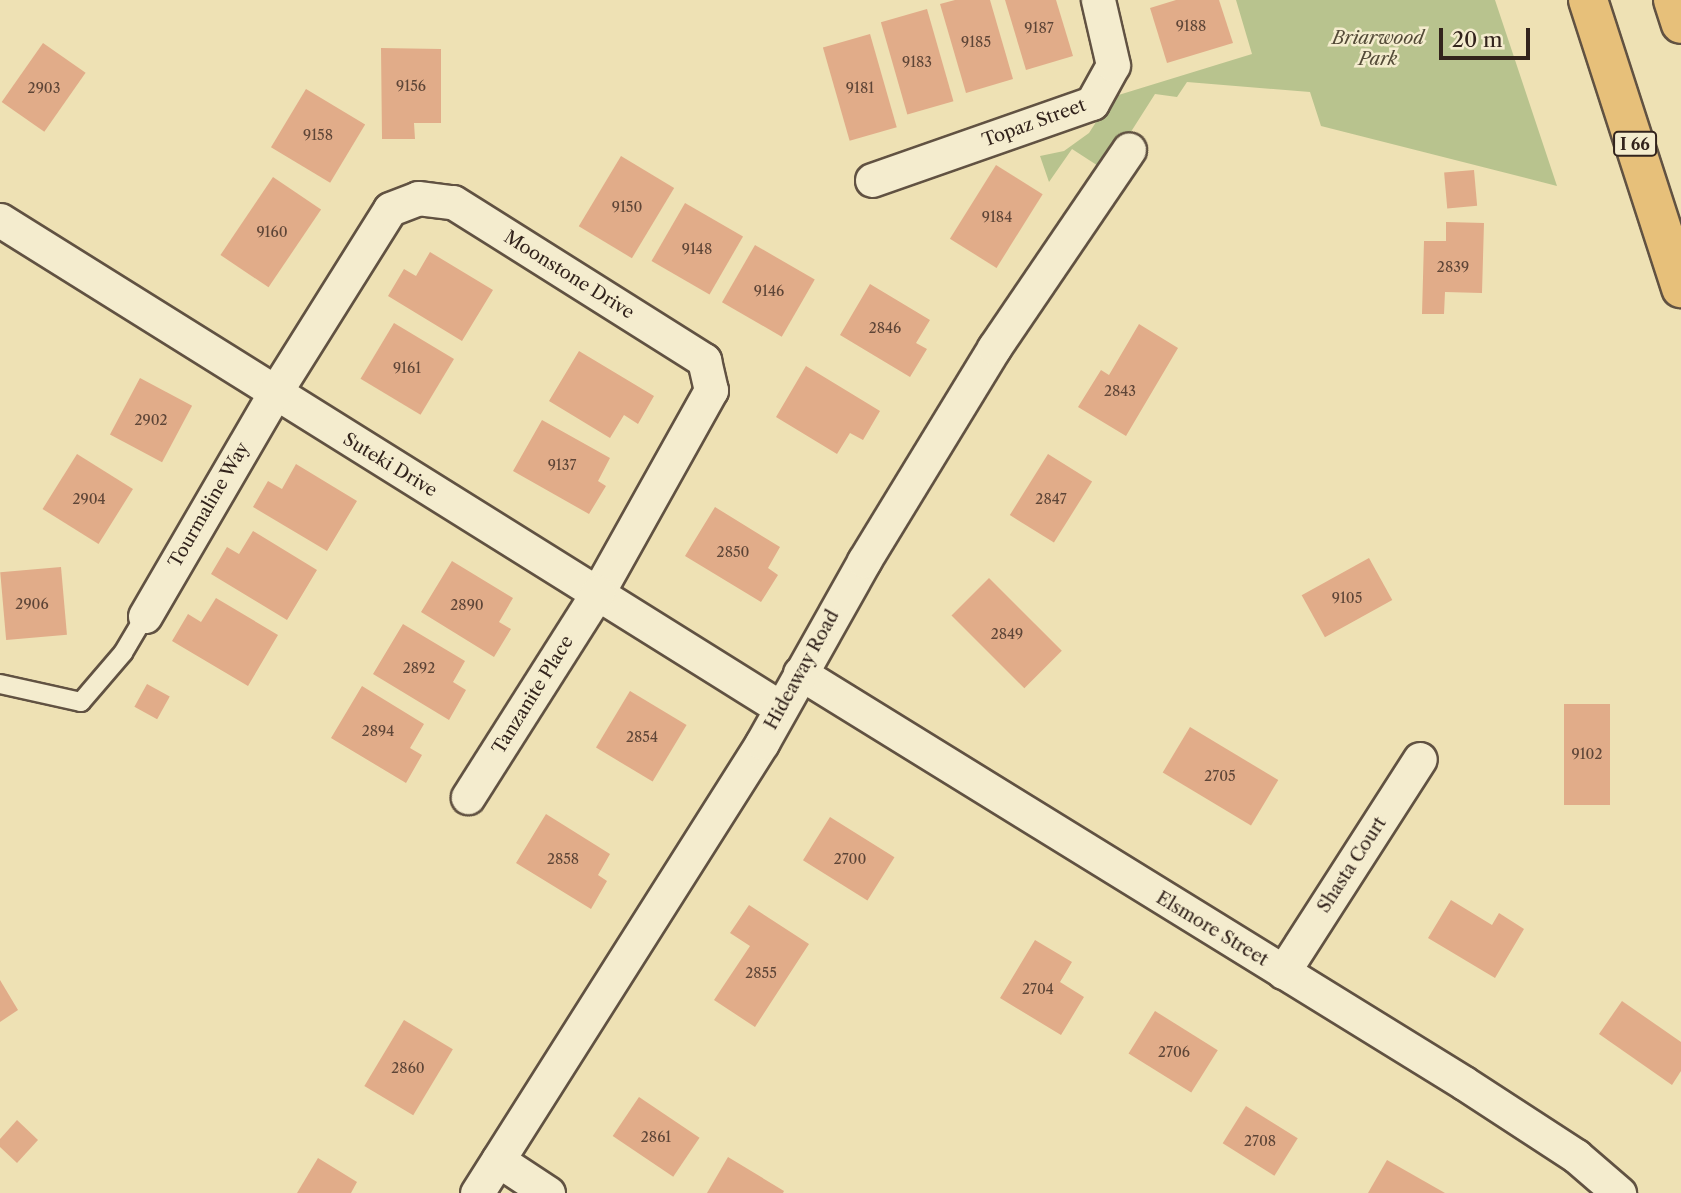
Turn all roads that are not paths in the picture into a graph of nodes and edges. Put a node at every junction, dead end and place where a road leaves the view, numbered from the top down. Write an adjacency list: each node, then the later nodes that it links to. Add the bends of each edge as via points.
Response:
1 (1098, 0): 6 (street, Topaz Street, via 1113,65 1092,103)
2 (1588, 0): 8 (highway, I 66)
3 (1673, 0): 4 (highway)
4 (1681, 24)
5 (1129, 149): 12 (street, Hideaway Road, via 994,348)
6 (872, 180)
7 (0, 220): 9 (street, Suteki Drive)
8 (1681, 288)
9 (274, 394): 10 (street, Suteki Drive); 10 (street, Moonstone Drive, via 390,209 418,198 453,202 704,360 711,390); 11 (street, Tourmaline Way)
10 (598, 592): 14 (street, Suteki Drive); 16 (street, Tanzanite Place)
11 (145, 616): 13 (lane, via 123,653 81,702)
12 (800, 673): 14 (street, Hideaway Road); 17 (street, Elsmore Street)
13 (0, 684)
14 (781, 708): 18 (street, Hideaway Road)
15 (1420, 759): 17 (street, Shasta Court)
16 (468, 797)
17 (1283, 972): 21 (street, Elsmore Street, via 1576,1156)
18 (498, 1160): 19 (street, Hideaway Road); 20 (street)
19 (477, 1193)
20 (548, 1193)
21 (1619, 1193)

